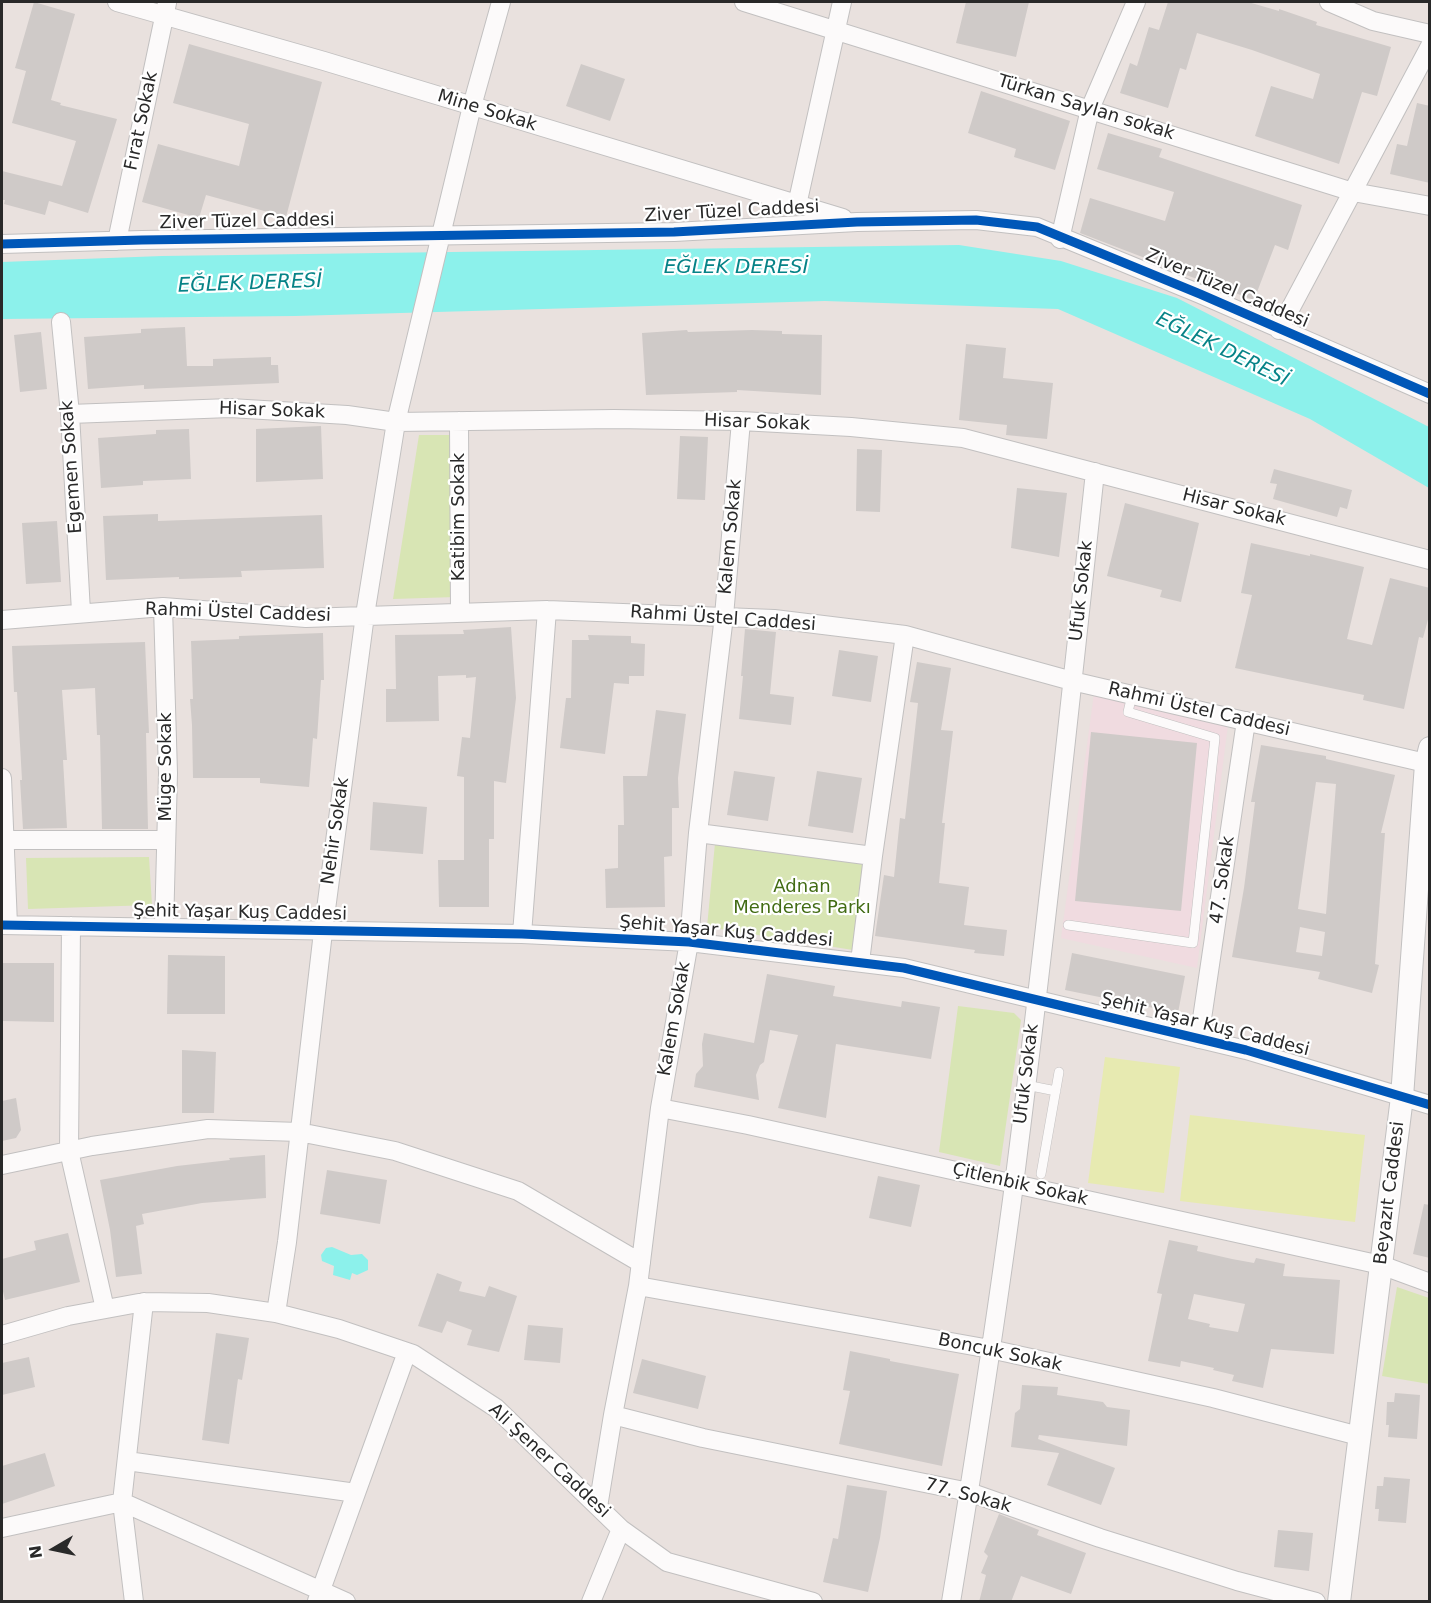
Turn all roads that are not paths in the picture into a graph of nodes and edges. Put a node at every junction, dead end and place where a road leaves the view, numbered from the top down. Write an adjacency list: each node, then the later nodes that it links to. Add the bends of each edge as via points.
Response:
1 (117, 2): 7 (street, Mine Sokak)
2 (501, 2): 11 (street, Nehir Sokak)
3 (744, 2): 8 (street, Türkan Saylan sokak)
4 (842, 2): 8 (street)
5 (1136, 2): 12 (street)
6 (1329, 2): 9 (street, via 1373,21)
7 (166, 8): 11 (street, Mine Sokak); 18 (street, Fırat Sokak)
8 (836, 30): 12 (street, Türkan Saylan sokak); 14 (street)
9 (1430, 34)
10 (1430, 46): 13 (street)
11 (472, 106): 14 (street, Mine Sokak); 19 (street, Nehir Sokak)
12 (1090, 110): 13 (street, Türkan Saylan sokak); 17 (street)
13 (1353, 192): 15 (street, Türkan Saylan sokak); 22 (street)
14 (797, 204): 16 (street, Mine Sokak)
15 (1430, 206)
16 (857, 222): 17 (street, Ziver Tüzel Caddesi, via 976,220 1037,228); 19 (street, Ziver Tüzel Caddesi)
17 (1060, 239): 22 (street, Ziver Tüzel Caddesi)
18 (117, 241): 19 (street, Ziver Tüzel Caddesi); 20 (street, Ziver Tüzel Caddesi)
19 (440, 241): 27 (street, Nehir Sokak)
20 (2, 244)
21 (60, 322): 24 (street, Egemen Sokak)
22 (1279, 330): 23 (street, Ziver Tüzel Caddesi)
23 (1430, 394)
24 (70, 414): 27 (street, Hisar Sokak, via 230,408); 32 (street, Egemen Sokak)
25 (459, 421): 26 (street, Hisar Sokak); 27 (street, Hisar Sokak); 33 (street, Katibim Sokak)
26 (741, 421): 28 (street, Hisar Sokak, via 963,438); 35 (street, Kalem Sokak)
27 (396, 422): 34 (street, Nehir Sokak)
28 (1095, 472): 29 (street, Hisar Sokak); 38 (street, Ufuk Sokak)
29 (1430, 560)
30 (163, 607): 32 (street, Rahmi Üstel Caddesi); 34 (street, Rahmi Üstel Caddesi, via 306,618); 45 (street, Müge Sokak)
31 (548, 610): 33 (street, Rahmi Üstel Caddesi); 35 (street, Rahmi Üstel Caddesi); 52 (street)
32 (81, 612): 36 (street, Rahmi Üstel Caddesi)
33 (460, 613): 34 (street, Rahmi Üstel Caddesi)
34 (365, 615): 51 (street, Nehir Sokak)
35 (723, 616): 37 (street, Rahmi Üstel Caddesi); 43 (street, Kalem Sokak)
36 (2, 620)
37 (905, 635): 38 (street, Rahmi Üstel Caddesi); 46 (street)
38 (1072, 681): 39 (street, Rahmi Üstel Caddesi); 55 (street, Ufuk Sokak)
39 (1132, 695): 40 (street, Rahmi Üstel Caddesi); 48 (lane, via 1128,712 1215,738 1193,943)
40 (1246, 721): 41 (street, Rahmi Üstel Caddesi); 56 (street, 47. Sokak)
41 (1428, 759): 60 (street, Beyazıt Caddesi)
42 (2, 778): 44 (street)
43 (698, 833): 46 (street); 53 (street, Kalem Sokak)
44 (4, 840): 45 (street); 47 (street)
45 (166, 840): 50 (street, Müge Sokak)
46 (873, 856): 54 (street)
47 (4, 925): 49 (street, Şehit Yaşar Kuş Caddesi)
48 (1068, 925)
49 (71, 926): 50 (street, Şehit Yaşar Kuş Caddesi); 64 (street)
50 (164, 928): 51 (street, Şehit Yaşar Kuş Caddesi)
51 (323, 932): 52 (street, Şehit Yaşar Kuş Caddesi); 63 (street, Nehir Sokak)
52 (522, 934): 53 (street, Şehit Yaşar Kuş Caddesi)
53 (689, 942): 54 (street, Şehit Yaşar Kuş Caddesi); 62 (street, Kalem Sokak)
54 (860, 962): 55 (street, Şehit Yaşar Kuş Caddesi, via 904,968)
55 (1036, 1000): 56 (street, Şehit Yaşar Kuş Caddesi); 58 (street, Ufuk Sokak)
56 (1199, 1039): 60 (street, Şehit Yaşar Kuş Caddesi)
57 (1059, 1072): 59 (lane)
58 (1026, 1085): 59 (lane); 67 (street, Ufuk Sokak)
59 (1056, 1091): 66 (lane)
60 (1402, 1097): 61 (street, Şehit Yaşar Kuş Caddesi); 69 (street, Beyazıt Caddesi)
61 (1430, 1105)
62 (660, 1108): 67 (street, Çitlenbik Sokak); 68 (street, Kalem Sokak)
63 (299, 1132): 64 (street, via 208,1129); 68 (street, via 395,1151 518,1191); 74 (street, Nehir Sokak)
64 (69, 1151): 65 (street); 73 (street)
65 (2, 1166)
66 (1041, 1173)
67 (1014, 1183): 69 (street, Çitlenbik Sokak); 76 (street, Ufuk Sokak)
68 (641, 1263): 71 (street, Kalem Sokak)
69 (1381, 1265): 70 (street, Çitlenbik Sokak); 79 (street, Beyazıt Caddesi)
70 (1430, 1283)
71 (638, 1287): 76 (street, Boncuk Sokak); 78 (street, Kalem Sokak)
72 (144, 1302): 73 (street, Ali Şener Caddesi); 74 (street, Ali Şener Caddesi, via 208,1303); 80 (street)
73 (105, 1309): 75 (street, Ali Şener Caddesi)
74 (276, 1313): 77 (street, Ali Şener Caddesi)
75 (2, 1335)
76 (990, 1349): 79 (street, Boncuk Sokak, via 1213,1398); 81 (street, Ufuk Sokak)
77 (407, 1352): 82 (street); 84 (street, Ali Şener Caddesi, via 495,1408)
78 (613, 1415): 81 (street, 77. Sokak, via 703,1438); 84 (street, Kalem Sokak)
79 (1359, 1436): 94 (street, Beyazıt Caddesi)
80 (127, 1461): 82 (street); 83 (street)
81 (969, 1492): 92 (street, Ufuk Sokak); 93 (street, 77. Sokak, via 1100,1538)
82 (356, 1493): 87 (street)
83 (122, 1502): 85 (street); 87 (street); 88 (street)
84 (598, 1507): 86 (street, Ali Şener Caddesi)
85 (2, 1528)
86 (621, 1529): 90 (street); 91 (street, Ali Şener Caddesi, via 667,1562)
87 (319, 1597): 89 (street)
88 (134, 1602)
89 (346, 1602)
90 (591, 1602)
91 (813, 1602)
92 (951, 1602)
93 (1317, 1602)
94 (1339, 1602)

